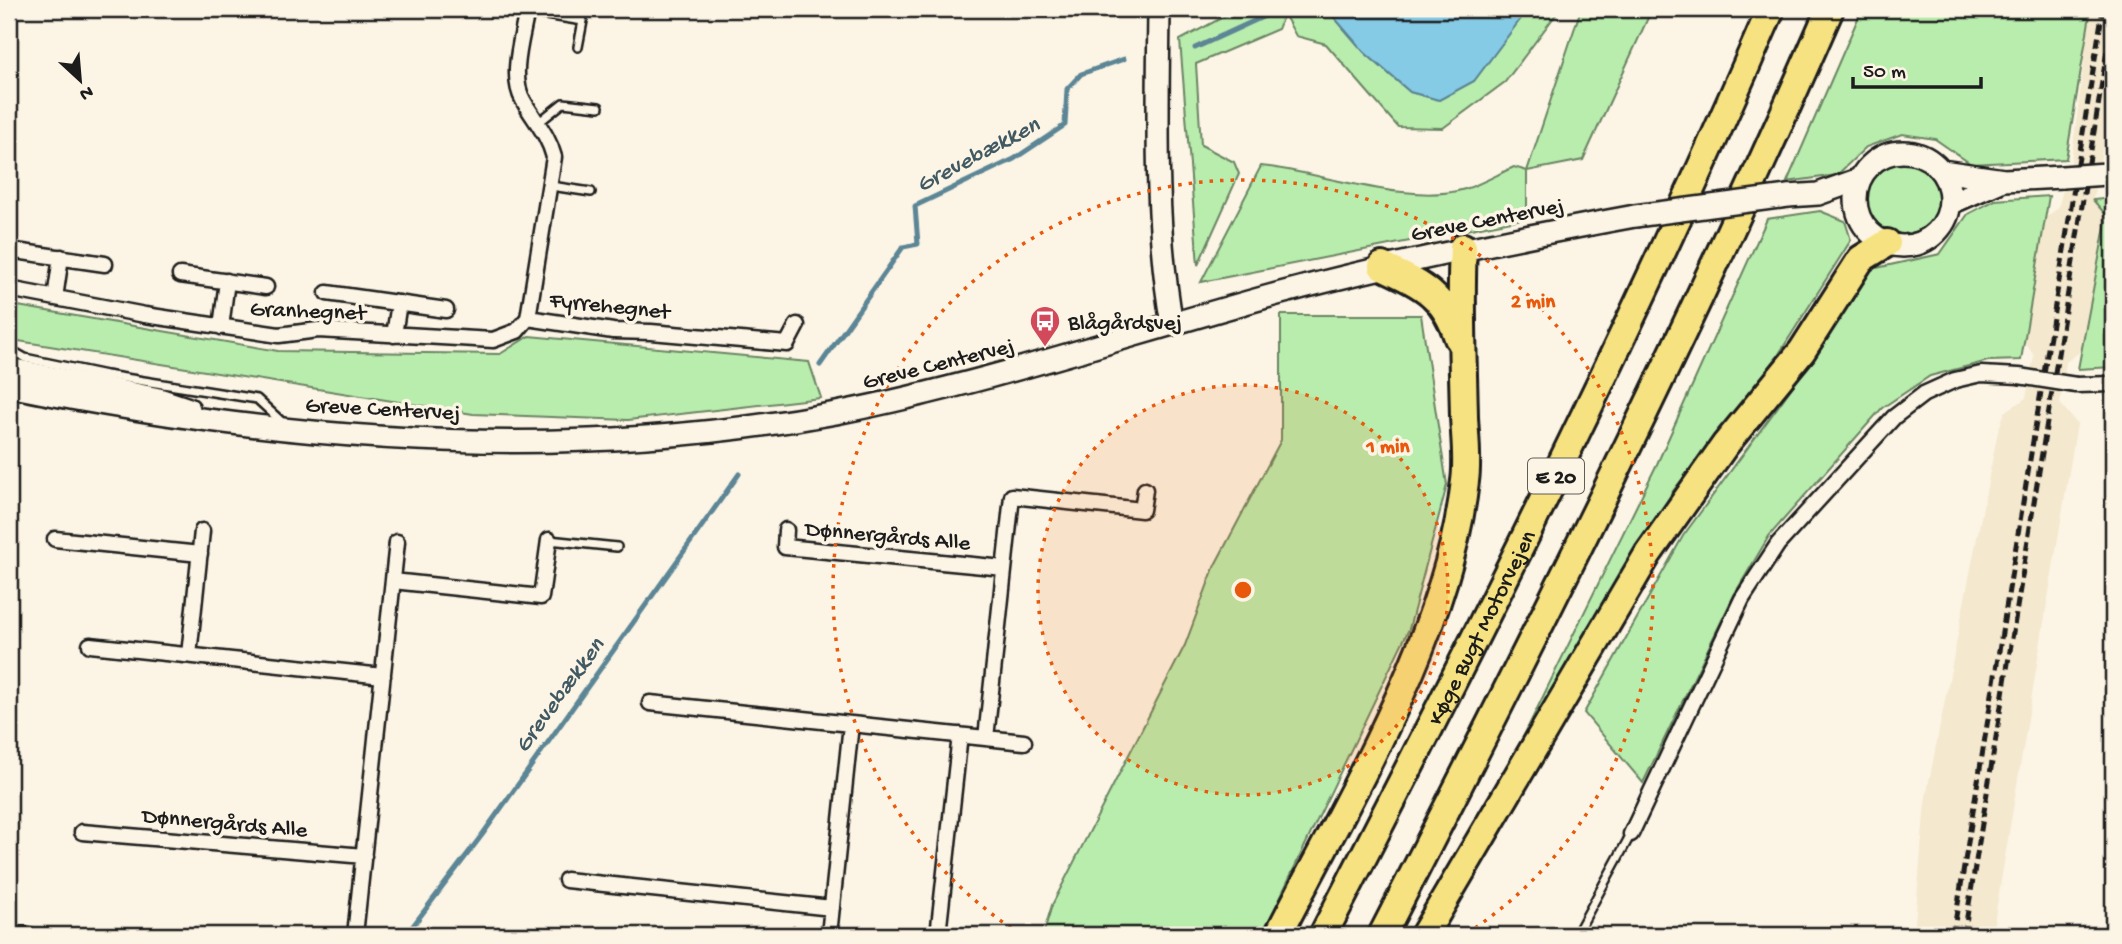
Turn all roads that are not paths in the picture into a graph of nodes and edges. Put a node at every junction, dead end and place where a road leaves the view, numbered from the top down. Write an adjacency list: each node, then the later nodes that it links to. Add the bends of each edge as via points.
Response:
1 (1159, 9): 32 (street, via 1159,148 1166,294)
2 (1771, 9): 74 (highway, Køge Bugt Motorvejen / E 20, via 1713,145 1506,581)
3 (1830, 9): 75 (highway, E 20, via 1759,171 1556,597)
4 (527, 10): 5 (lane, via 583,21); 7 (street, Fyrrehegnet, via 516,80)
5 (578, 47)
6 (598, 107): 7 (lane, via 562,103)
7 (538, 123): 12 (street, Fyrrehegnet, via 554,157)
8 (1942, 171): 10 (street, via 1933,161 1906,151 1879,158); 11 (street); 15 (street, via 1950,186)
9 (2110, 174): 11 (street, bridge)
10 (1860, 179): 14 (street, Greve Centervej); 16 (street)
11 (2004, 180): 15 (street)
12 (551, 186): 13 (lane); 31 (street, Fyrrehegnet)
13 (591, 192)
14 (1818, 194): 16 (street, Greve Centervej); 18 (street, Greve Centervej, bridge, via 1635,216)
15 (1951, 202): 17 (street, via 1947,217 1929,239 1916,244)
16 (1857, 210): 17 (street, via 1868,230)
17 (1887, 243): 76 (highway, via 1861,259 1802,351 1725,445 1647,554)
18 (1463, 247): 22 (street, Greve Centervej); 37 (highway)
19 (9, 250): 20 (street)
20 (61, 257): 21 (street); 28 (street)
21 (105, 264)
22 (1382, 266): 32 (street, Greve Centervej); 37 (highway, via 1424,286 1440,300 1453,321)
23 (180, 275): 24 (street, Granhegnet)
24 (227, 281): 25 (street, Granhegnet); 34 (street, Granhegnet)
25 (265, 287)
26 (9, 289): 28 (street, Granhegnet)
27 (327, 293): 29 (street, Granhegnet)
28 (55, 298): 34 (street, Granhegnet)
29 (399, 303): 30 (street, Granhegnet); 35 (street, Granhegnet)
30 (446, 310)
31 (528, 317): 33 (street, Fyrrehegnet, via 613,331 787,344); 35 (street, Granhegnet, via 517,331 493,340)
32 (1172, 324): 44 (street, Greve Centervej, via 924,395 736,428 500,440)
33 (797, 325)
34 (221, 327): 35 (street, Granhegnet, via 279,335 318,330)
35 (394, 335)
36 (9, 349): 44 (lane, via 25,358 106,375 257,399)
37 (1463, 354): 73 (highway, via 1465,480 1429,625 1400,696)
38 (9, 369): 43 (street, Greve Centervej, via 159,399)
39 (2113, 384): 64 (street, bridge, via 2076,385 1981,374 1924,394 1894,417 1778,544 1742,600)
40 (9, 386): 41 (street, Greve Centervej)
41 (41, 392): 42 (street); 43 (street, Greve Centervej, via 157,414)
42 (9, 395)
43 (220, 420): 44 (street, Greve Centervej)
44 (288, 428)
45 (1145, 490): 53 (street, via 1142,510 1012,496)
46 (786, 530): 53 (street, Dønnergårds Alle, via 785,547)
47 (202, 531): 52 (street)
48 (55, 538): 52 (street)
49 (549, 540): 51 (lane); 54 (street, via 541,597)
50 (397, 542): 54 (street)
51 (617, 547)
52 (200, 554): 56 (street)
53 (1004, 568): 61 (street)
54 (393, 581): 57 (street)
55 (90, 645): 56 (street)
56 (189, 655): 57 (street)
57 (383, 676): 65 (street)
58 (650, 703): 59 (street)
59 (851, 724): 60 (street); 67 (street)
60 (960, 735): 61 (street); 72 (street)
61 (986, 737): 62 (street)
62 (1024, 741)
63 (82, 832): 65 (street, Dønnergårds Alle)
64 (1631, 834): 77 (lane)
65 (364, 856): 70 (street)
66 (566, 880): 67 (street)
67 (832, 908): 71 (street)
68 (9, 933): 69 (street)
69 (29, 935)
70 (355, 935)
71 (829, 935)
72 (938, 935)
73 (1278, 935)
74 (1323, 935)
75 (1382, 935)
76 (1424, 935)
77 (1576, 935)

